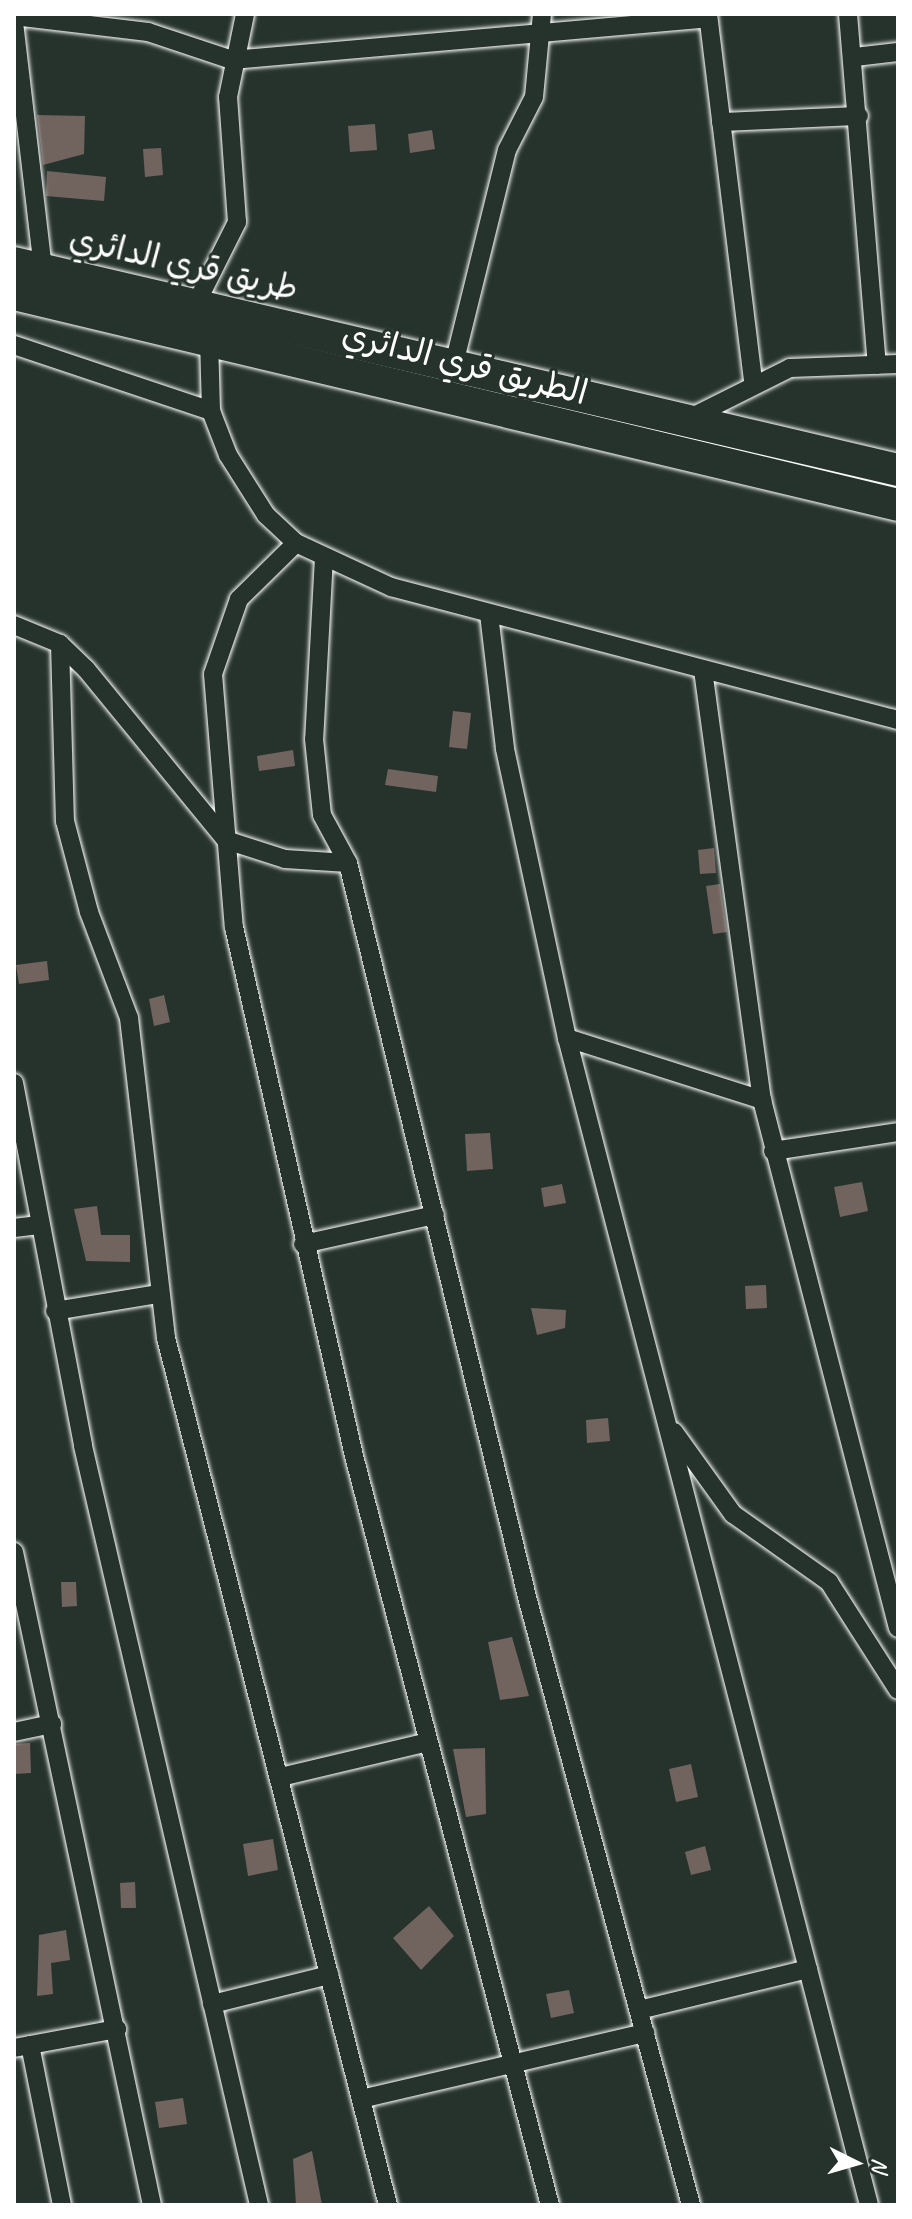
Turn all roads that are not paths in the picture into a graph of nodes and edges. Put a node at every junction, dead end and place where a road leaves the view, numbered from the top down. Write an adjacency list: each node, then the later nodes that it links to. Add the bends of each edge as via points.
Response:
1 (245, 14): 10 (street)
2 (542, 14): 7 (street)
3 (848, 14): 9 (street)
4 (708, 16): 7 (street); 12 (street)
5 (14, 19): 6 (street); 13 (street)
6 (147, 23): 10 (street)
7 (544, 33): 10 (street); 18 (street, via 534,97 507,150)
8 (898, 52): 9 (street)
9 (855, 57): 11 (street)
10 (232, 60): 15 (street, via 237,222)
11 (859, 116): 12 (street); 20 (street)
12 (721, 122): 21 (street)
13 (29, 266): 15 (highway, طريق قري الدائري)
14 (14, 294): 16 (highway, الطريق قري الدائري)
15 (196, 304): 18 (highway, طريق قري الدائري)
16 (209, 339): 22 (street); 25 (highway, الطريق قري الدائري)
17 (14, 345): 22 (street)
18 (454, 364): 23 (highway, طريق قري الدائري)
19 (898, 364): 20 (street)
20 (877, 365): 21 (street, via 815,363)
21 (753, 381): 23 (street)
22 (211, 411): 26 (street, via 244,487)
23 (688, 419): 24 (highway, طريق قري الدائري)
24 (898, 470)
25 (898, 505)
26 (296, 543): 27 (street); 33 (street, via 250,584 217,651 212,697)
27 (324, 557): 28 (street, via 391,587); 34 (street, via 315,773 322,815)
28 (489, 614): 31 (street); 35 (street, via 505,749)
29 (14, 625): 30 (street)
30 (60, 644): 33 (street); 44 (street, via 65,821 129,1018)
31 (703, 670): 32 (street); 37 (street)
32 (898, 720)
33 (226, 840): 34 (street, via 285,859); 43 (street, via 244,981)
34 (348, 863): 40 (street)
35 (567, 1038): 37 (street); 46 (street)
36 (14, 1083): 41 (street)
37 (762, 1100): 39 (street)
38 (898, 1132): 39 (street)
39 (773, 1151): 48 (street)
40 (435, 1215): 43 (street); 57 (street)
41 (37, 1225): 42 (street); 45 (street)
42 (14, 1228)
43 (303, 1244): 52 (street)
44 (158, 1294): 45 (street); 53 (street)
45 (55, 1311): 56 (street)
46 (663, 1416): 49 (street, via 733,1514 829,1582); 54 (street)
47 (14, 1552): 50 (street)
48 (898, 1628)
49 (898, 1690)
50 (52, 1724): 51 (street); 58 (street)
51 (14, 1732)
52 (428, 1742): 53 (street); 61 (street)
53 (281, 1777): 55 (street)
54 (808, 1969): 57 (street); 69 (street)
55 (329, 1975): 56 (street); 62 (street)
56 (212, 2004): 65 (street)
57 (639, 2010): 59 (street)
58 (117, 2029): 60 (street); 64 (street)
59 (645, 2033): 61 (street); 68 (street)
60 (22, 2046): 63 (street)
61 (516, 2064): 62 (street); 67 (street)
62 (361, 2099): 66 (street)
63 (62, 2205)
64 (152, 2205)
65 (259, 2205)
66 (388, 2205)
67 (550, 2205)
68 (691, 2205)
69 (869, 2205)

